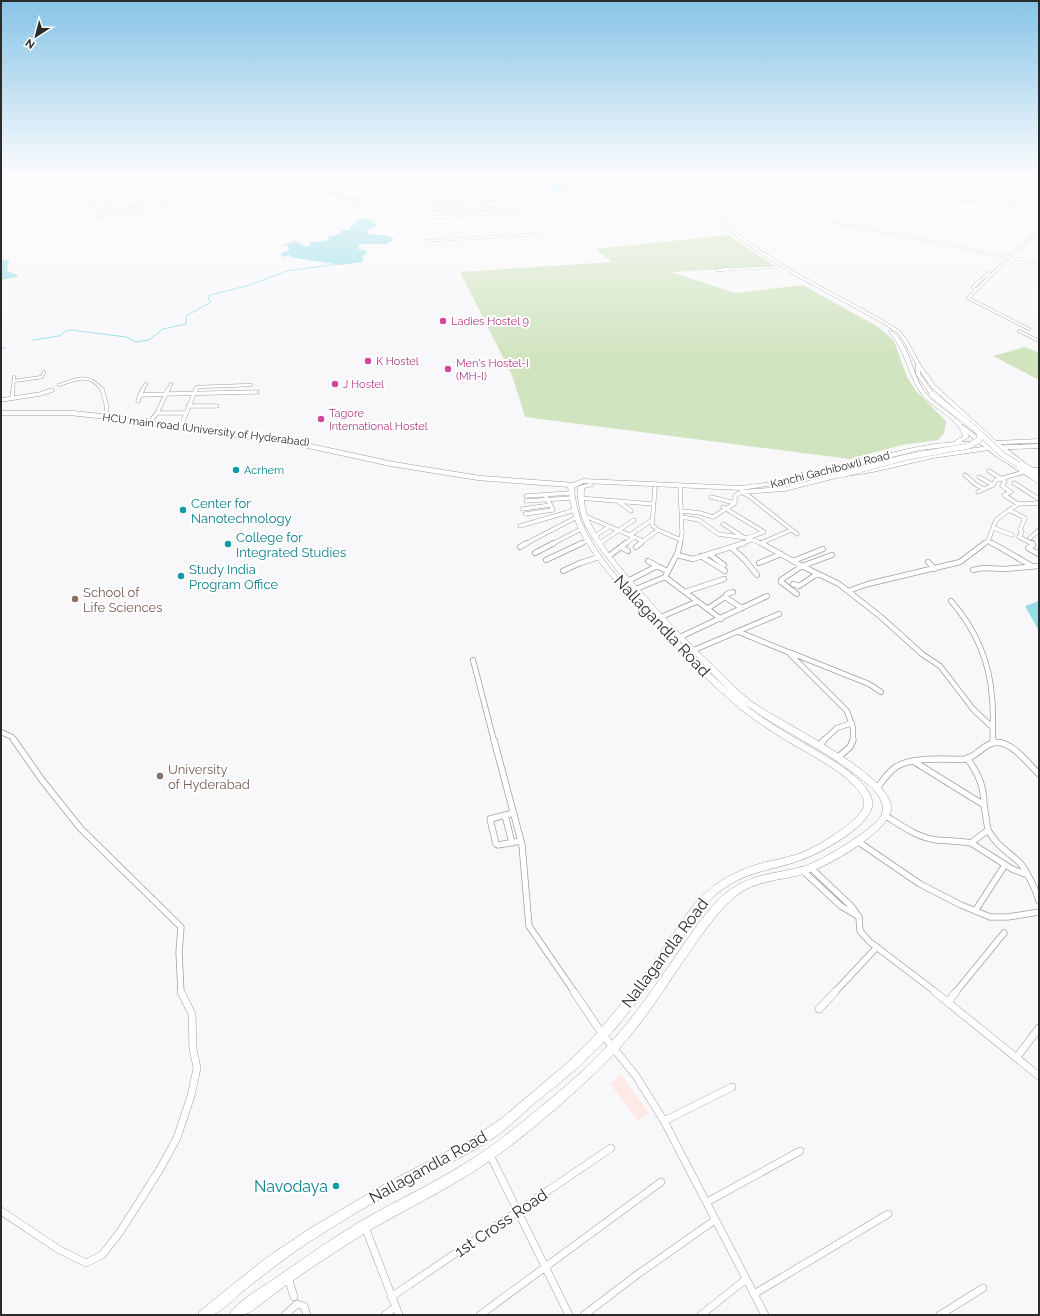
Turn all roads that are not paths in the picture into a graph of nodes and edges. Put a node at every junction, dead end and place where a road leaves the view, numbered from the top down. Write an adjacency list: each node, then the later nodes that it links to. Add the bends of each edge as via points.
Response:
1 (486, 237): 9 (street)
2 (734, 237): 7 (main road)
3 (739, 237): 8 (main road)
4 (913, 237): 10 (street)
5 (1026, 237): 10 (street)
6 (1030, 237): 11 (street)
7 (737, 240): 8 (main road); 14 (main road)
8 (742, 240): 18 (main road, via 797,275)
9 (425, 241)
10 (1006, 256): 11 (street); 17 (street, via 974,287)
11 (1010, 257): 12 (street); 17 (street)
12 (1039, 263)
13 (757, 268): 14 (street); 15 (street); 16 (street)
14 (779, 268): 19 (main road)
15 (718, 270)
16 (760, 271)
17 (976, 290): 20 (street, via 968,298)
18 (864, 312): 19 (main road); 23 (main road, via 902,335)
19 (858, 313): 45 (main road, via 896,336 914,379 924,395)
20 (1029, 329)
21 (1019, 331): 22 (street)
22 (1039, 341)
23 (918, 364): 46 (main road, bridge, via 918,374 932,395); 49 (main road, via 932,386)
24 (44, 372): 34 (street, via 42,377 14,379)
25 (146, 384): 33 (street)
26 (170, 384): 32 (street)
27 (59, 385): 42 (street, via 83,378 94,381 106,400 108,412)
28 (251, 385): 31 (street, via 199,386)
29 (52, 390): 34 (street)
30 (257, 392): 31 (street)
31 (193, 393): 32 (street); 37 (street)
32 (166, 394): 33 (street); 40 (street)
33 (140, 395): 36 (street)
34 (12, 398): 35 (street)
35 (1, 400)
36 (138, 401)
37 (188, 406): 38 (street); 41 (street)
38 (217, 406)
39 (1, 413): 42 (street, HCU main road (University of Hyderabad), via 72,413)
40 (157, 413): 41 (street); 43 (street)
41 (185, 413): 44 (street)
42 (105, 417): 43 (street, HCU main road (University of Hyderabad))
43 (150, 423): 44 (street, HCU main road (University of Hyderabad)); 54 (street, via 300,444)
44 (181, 426): 54 (street, HCU main road (University of Hyderabad), via 297,441)
45 (962, 427): 48 (street); 50 (main road, via 966,437)
46 (980, 433): 60 (main road, bridge, via 977,442 970,446 928,452); 64 (main road, bridge, via 1003,455)
47 (1039, 441): 49 (main road, Kanchi Gachibowli Road)
48 (983, 443): 49 (main road, Kanchi Gachibowli Road); 50 (main road, Kanchi Gachibowli Road); 52 (street)
49 (996, 443): 53 (street)
50 (953, 444): 69 (main road, Kanchi Gachibowli Road, via 921,448 763,486)
51 (1039, 446): 53 (main road, Kanchi Gachibowli Road)
52 (989, 448): 53 (main road, Kanchi Gachibowli Road); 58 (street); 60 (main road, Kanchi Gachibowli Road, via 933,456)
53 (1002, 448): 56 (street)
54 (408, 466): 67 (street, via 479,478)
55 (1039, 469): 56 (street)
56 (1033, 470): 59 (street)
57 (989, 471): 63 (street)
58 (1024, 472): 63 (street); 65 (street)
59 (1039, 474)
60 (840, 475): 72 (main road, Kanchi Gachibowli Road, via 785,489)
61 (965, 475): 71 (street)
62 (979, 477): 68 (street)
63 (1002, 478): 68 (street, via 996,480); 84 (street, via 1005,482 1002,486 1011,492 1004,495)
64 (1039, 478)
65 (1039, 481)
66 (1014, 482): 78 (street)
67 (573, 485): 69 (main road, Kanchi Gachibowli Road, via 583,481); 76 (main road, via 571,488)
68 (993, 485): 71 (street)
69 (680, 487): 70 (main road, Kanchi Gachibowli Road); 72 (main road, Kanchi Gachibowli Road); 91 (street)
70 (655, 488): 76 (main road, Kanchi Gachibowli Road, via 589,485 582,486); 82 (street)
71 (984, 489): 73 (street)
72 (741, 492): 83 (street, via 735,496); 104 (street)
73 (978, 492)
74 (545, 495): 75 (street); 76 (street); 79 (street)
75 (526, 496)
76 (574, 496): 79 (street); 81 (street); 93 (main road, Nallagandla Road)
77 (711, 497): 83 (street)
78 (1039, 499)
79 (548, 500): 80 (street); 85 (street)
80 (526, 501)
81 (618, 501): 82 (street); 90 (street)
82 (653, 504): 96 (street)
83 (735, 504): 87 (street)
84 (1018, 504): 86 (street); 89 (street)
85 (550, 505): 88 (street); 92 (street, via 553,510)
86 (1039, 505)
87 (725, 508): 91 (street, via 713,517); 111 (street, via 764,532)
88 (522, 509)
89 (1009, 510): 101 (street, via 996,520); 118 (street, via 1025,518 1019,537)
90 (631, 511)
91 (682, 511): 94 (street)
92 (525, 514)
93 (579, 514): 98 (street); 99 (street); 100 (main road, Nallagandla Road); 109 (main road, Nallagandla Road); 119 (street)
94 (682, 517): 111 (street, via 699,520 718,534); 112 (street)
95 (634, 520): 102 (street)
96 (652, 520): 103 (street, via 652,525); 108 (street)
97 (723, 524): 111 (street)
98 (520, 526)
99 (610, 526): 102 (street); 109 (street)
100 (583, 528): 109 (main road, Nallagandla Road); 125 (street)
101 (994, 528): 107 (street); 114 (street)
102 (619, 530): 108 (street); 116 (street)
103 (658, 530): 112 (street); 113 (street)
104 (791, 530): 106 (street); 117 (street)
105 (1039, 530): 110 (street)
106 (797, 534)
107 (1012, 535)
108 (632, 536): 113 (street); 120 (street)
109 (592, 538): 116 (main road, Nallagandla Road); 133 (main road, Nallagandla Road); 134 (street)
110 (1030, 538)
111 (748, 539): 117 (street); 122 (street)
112 (681, 540): 129 (street)
113 (643, 541): 121 (street)
114 (988, 541): 142 (street); 144 (street, via 960,562)
115 (1039, 541): 118 (street)
116 (600, 543): 131 (main road, Nallagandla Road)
117 (761, 543): 127 (street)
118 (1033, 544): 128 (street, via 1029,549)
119 (520, 547)
120 (621, 547): 124 (street); 131 (street)
121 (636, 547)
122 (732, 548): 126 (street); 150 (street)
123 (823, 549): 136 (street)
124 (628, 551)
125 (535, 553)
126 (709, 554): 132 (street); 139 (street)
127 (781, 554): 136 (street); 138 (street)
128 (1039, 554)
129 (677, 555): 132 (street, via 690,559); 147 (street)
130 (832, 555): 141 (street)
131 (608, 556): 153 (main road, Nallagandla Road)
132 (701, 556): 148 (street)
133 (599, 557): 146 (street); 175 (main road, Nallagandla Road, via 623,586 711,678 734,700)
134 (546, 560)
135 (648, 561): 140 (street)
136 (793, 561): 141 (street)
137 (928, 562): 144 (street)
138 (759, 563)
139 (724, 565)
140 (657, 566): 147 (street); 153 (street)
141 (802, 566): 149 (street); 159 (street, via 780,581)
142 (1032, 566): 143 (street); 145 (street)
143 (1039, 566)
144 (935, 569): 156 (street)
145 (974, 570)
146 (563, 571)
147 (667, 571): 151 (street)
148 (724, 571)
149 (817, 574): 154 (street, via 798,586); 156 (street, via 833,580)
150 (757, 575)
151 (665, 577): 155 (street); 157 (street)
152 (724, 579): 157 (street)
153 (628, 581): 155 (main road, Nallagandla Road)
154 (793, 584)
155 (636, 589): 167 (main road, Nallagandla Road)
156 (848, 591): 177 (street, via 882,617 922,654 940,666 965,699)
157 (685, 592): 163 (street)
158 (733, 592): 161 (street)
159 (797, 594)
160 (767, 596): 164 (street)
161 (726, 597): 164 (street); 165 (street)
162 (952, 601): 177 (street, via 970,624 988,667 992,694)
163 (696, 602): 165 (street); 167 (street)
164 (742, 608): 168 (street)
165 (707, 609): 168 (street)
166 (779, 614): 169 (street)
167 (661, 617): 170 (main road, Nallagandla Road)
168 (721, 619): 170 (street)
169 (739, 632): 171 (street); 172 (street)
170 (680, 637): 171 (main road, Nallagandla Road)
171 (694, 650): 175 (main road, Nallagandla Road)
172 (788, 652): 174 (street, via 861,680); 176 (street, via 847,711)
173 (473, 660): 187 (street)
174 (881, 692)
175 (759, 715): 180 (main road, Nallagandla Road); 208 (main road, Nallagandla Road, via 842,770 867,796 870,802 868,810 844,833 805,855 776,865 762,866 726,881 710,894 696,909)
176 (852, 722): 180 (street, via 829,733); 181 (street, via 851,745)
177 (992, 727): 179 (street)
178 (1, 732): 219 (street, via 12,737 42,780 81,828 181,928 181,995 192,1014 193,1049 197,1068 177,1138 120,1232 102,1255 86,1262 58,1249)
179 (993, 742): 182 (street); 184 (street, via 1010,746)
180 (819, 746): 181 (main road, Nallagandla Road)
181 (837, 758): 185 (main road, Nallagandla Road)
182 (968, 758): 183 (street); 186 (street, via 981,776)
183 (913, 762): 185 (street, via 896,766); 186 (street)
184 (1039, 774)
185 (877, 788): 189 (main road, Nallagandla Road, via 886,804)
186 (984, 805): 191 (street)
187 (513, 813): 188 (street); 190 (street)
188 (505, 815): 192 (street); 195 (street, via 490,819 496,844 498,846)
189 (886, 816): 194 (main road, Nallagandla Road); 196 (street, via 912,832 936,840)
190 (517, 829): 192 (street); 193 (street)
191 (988, 830): 196 (street); 199 (street, via 995,842 1020,863)
192 (509, 831): 195 (street)
193 (520, 841): 195 (street); 208 (street, via 529,926)
194 (857, 841): 198 (main road, Nallagandla Road); 201 (street, via 919,885)
195 (512, 843)
196 (970, 843): 197 (street)
197 (1004, 865): 199 (street); 201 (street)
198 (807, 869): 204 (street, via 852,907 859,917 860,930); 209 (main road, Nallagandla Road, via 750,883 736,890 709,916)
199 (1025, 874): 200 (street)
200 (1039, 901)
201 (975, 911): 202 (street, via 995,918)
202 (1039, 912)
203 (1004, 933): 205 (street)
204 (877, 947): 205 (street); 206 (street)
205 (948, 1002): 210 (street)
206 (819, 1009)
207 (1039, 1028): 210 (street)
208 (603, 1036): 209 (street); 232 (main road, Nallagandla Road, via 504,1124 471,1147 391,1186 316,1231 270,1262)
209 (615, 1048): 213 (street); 216 (main road, Nallagandla Road, via 519,1132)
210 (1017, 1057): 211 (street)
211 (1039, 1076)
212 (732, 1087): 213 (street)
213 (664, 1121): 218 (street)
214 (611, 1148): 220 (street, 1st Cross Road)
215 (800, 1151): 218 (street)
216 (489, 1154): 220 (street); 223 (main road, Nallagandla Road)
217 (661, 1182): 224 (street)
218 (707, 1202): 222 (street)
219 (1, 1211)
220 (519, 1212): 224 (street); 230 (street, 1st Cross Road)
221 (888, 1214): 228 (street)
222 (716, 1220): 226 (street); 240 (street)
223 (364, 1226): 225 (main road, Nallagandla Road); 230 (street)
224 (545, 1266): 238 (street); 239 (street)
225 (288, 1277): 229 (street); 233 (main road, Nallagandla Road)
226 (746, 1279): 228 (street); 241 (street)
227 (983, 1288): 243 (street)
228 (754, 1294): 242 (street)
229 (294, 1297)
230 (391, 1297): 231 (street)
231 (395, 1307): 236 (street); 237 (street)
232 (204, 1315)
233 (235, 1315)
234 (285, 1315): 235 (street, via 297,1304 304,1306)
235 (307, 1315)
236 (385, 1315)
237 (399, 1315)
238 (480, 1315)
239 (569, 1315)
240 (584, 1315)
241 (701, 1315)
242 (765, 1315)
243 (940, 1315)

